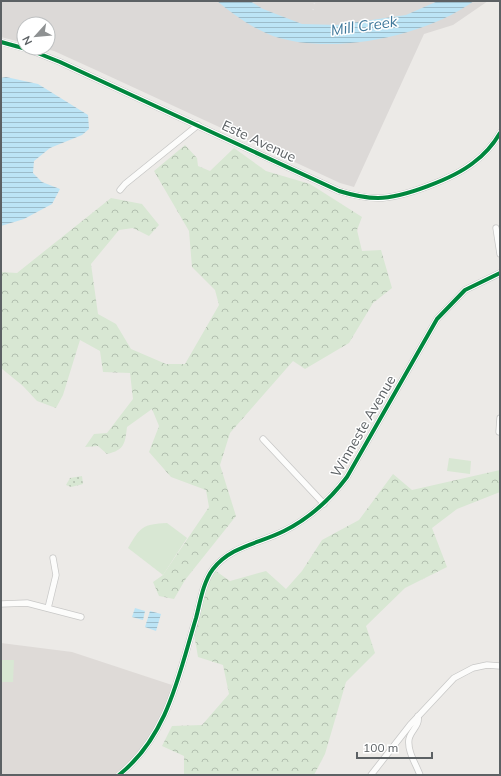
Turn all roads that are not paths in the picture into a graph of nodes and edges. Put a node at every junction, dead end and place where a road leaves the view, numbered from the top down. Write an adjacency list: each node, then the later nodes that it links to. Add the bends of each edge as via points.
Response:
1 (1, 42): 2 (street, Este Avenue, via 60,62)
2 (198, 125): 3 (street, Este Avenue, via 339,191 379,198 400,195 454,174 477,160); 4 (street)
3 (500, 133)
4 (120, 190)
5 (496, 228): 6 (street)
6 (500, 254)
7 (500, 274): 11 (street, Winneste Avenue, via 466,290 437,319 347,477)
8 (500, 418): 9 (street)
9 (499, 432)
10 (263, 439): 11 (street)
11 (324, 504): 18 (street, Winneste Avenue, via 309,517 283,532 234,551 213,570 203,594 166,715 142,752)
12 (53, 558): 14 (street, via 56,575)
13 (1, 604): 14 (street, via 27,603)
14 (48, 608): 15 (street)
15 (81, 617)
16 (500, 666): 17 (street, via 480,666 460,674 450,681)
17 (418, 716): 19 (street); 20 (street, via 419,722 410,735 409,745)
18 (119, 775)
19 (371, 775)
20 (420, 775)

